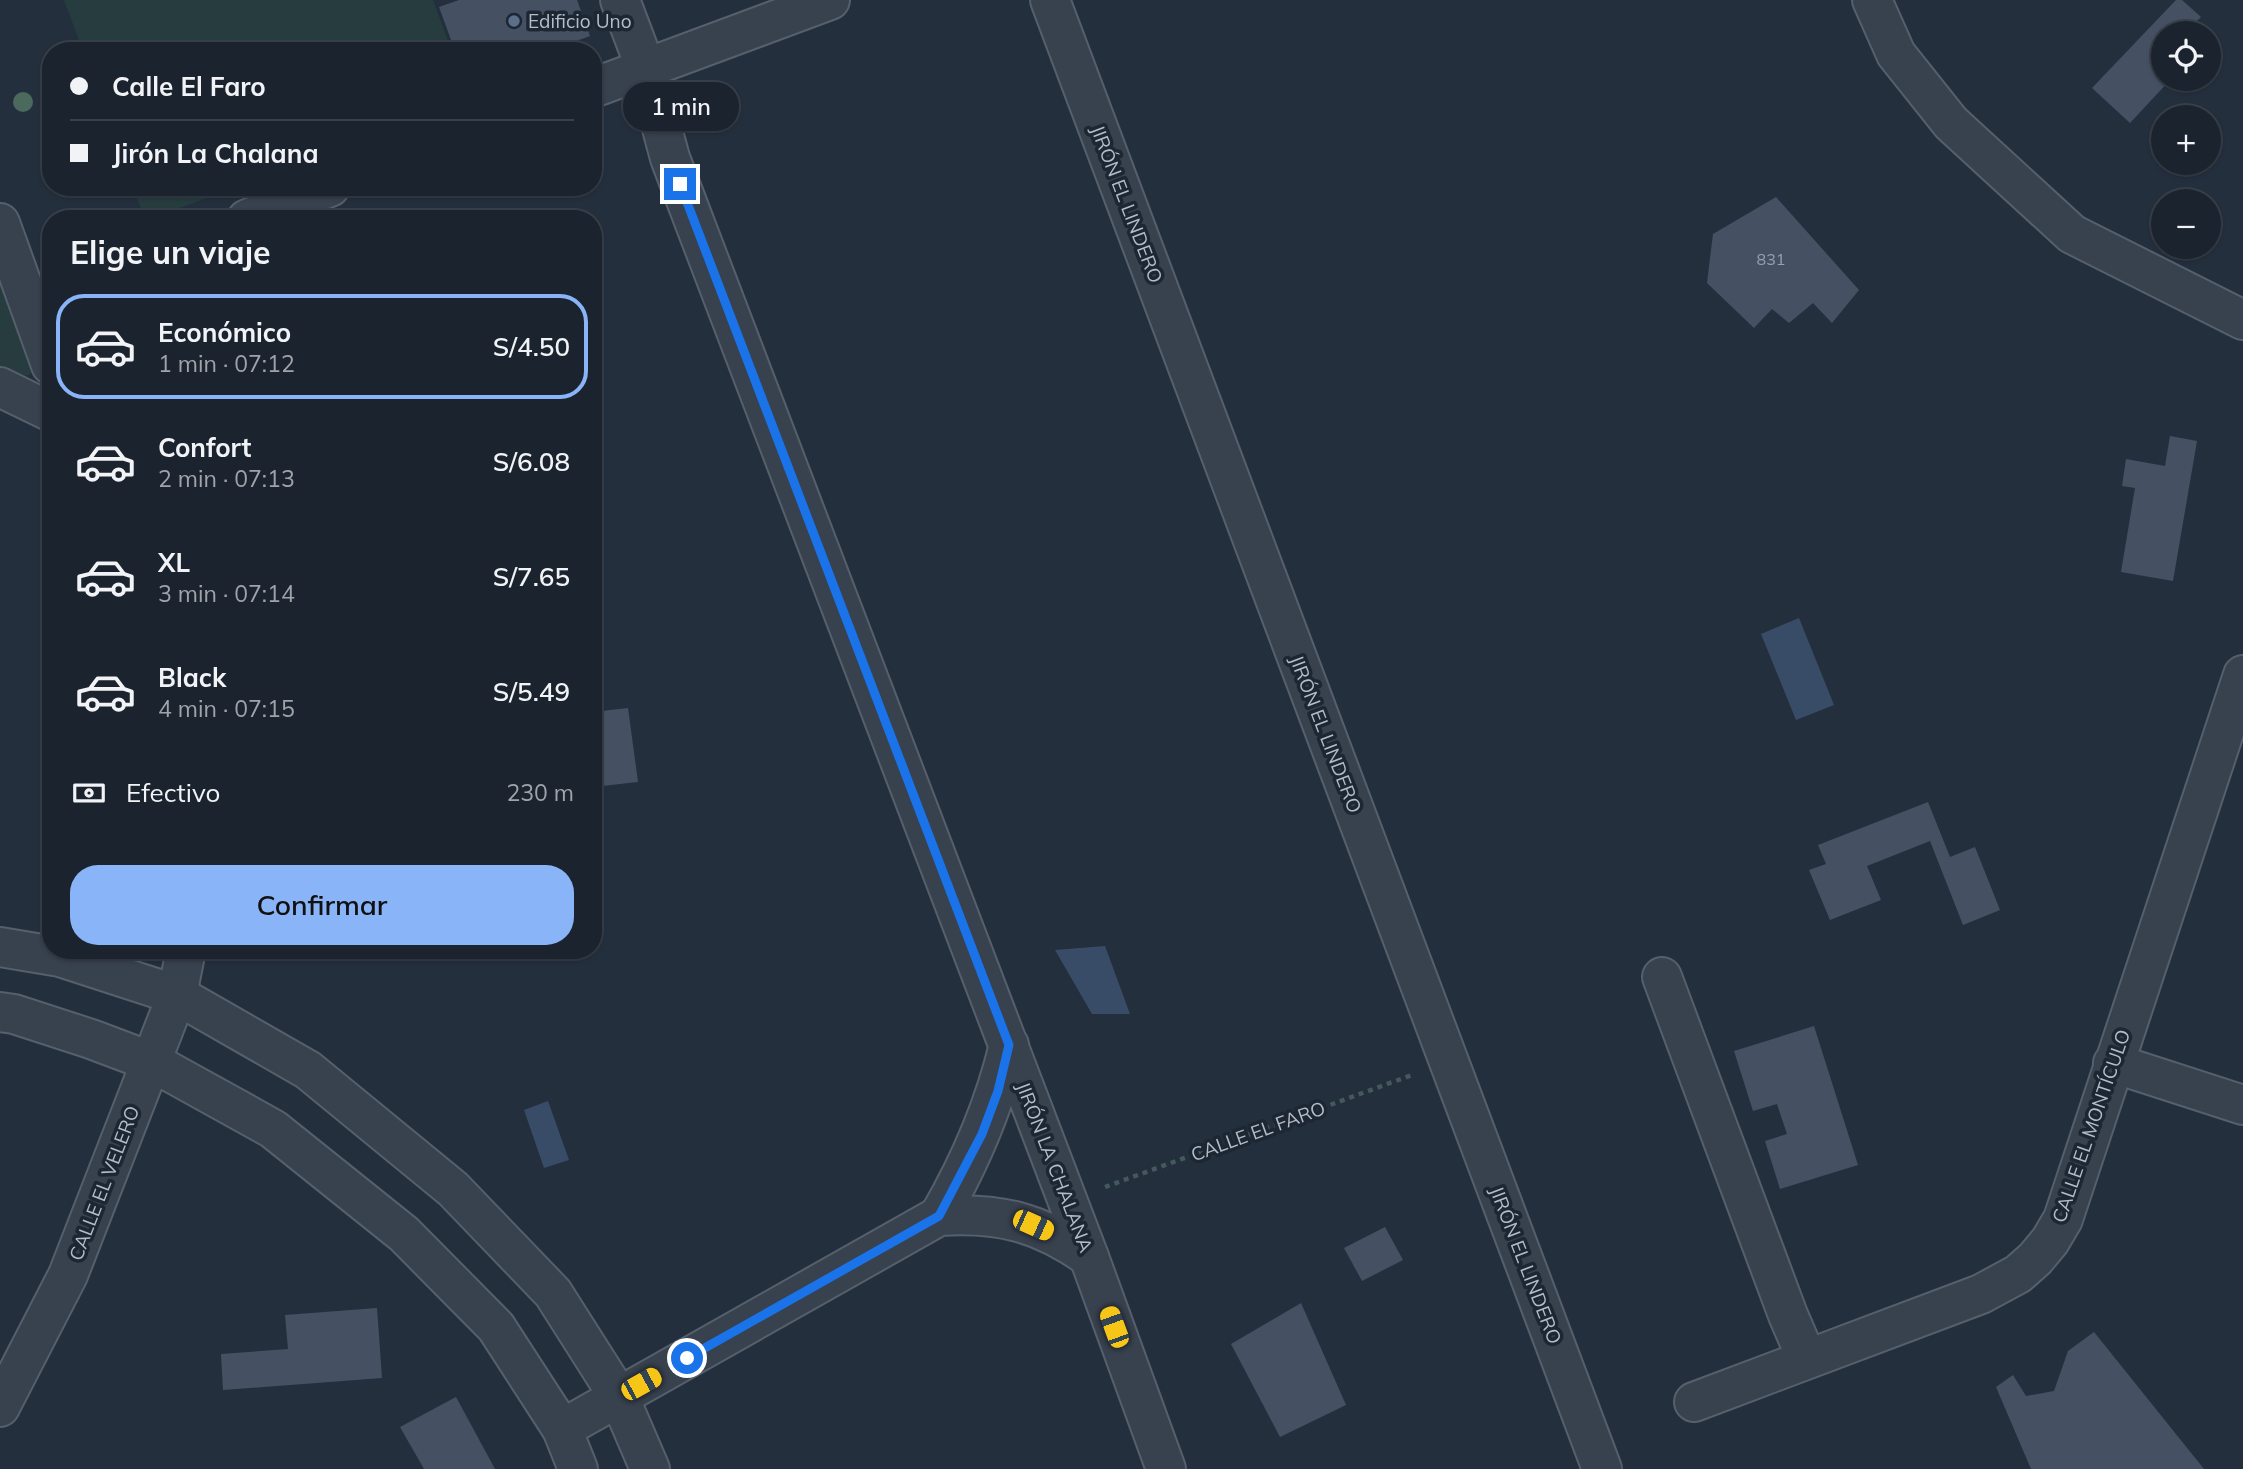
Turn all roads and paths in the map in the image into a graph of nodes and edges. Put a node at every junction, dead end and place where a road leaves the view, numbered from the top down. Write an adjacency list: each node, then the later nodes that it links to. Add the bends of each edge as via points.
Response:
1 (620, 0): 5 (street, JIRÓN LA CHALANA)
2 (830, 0): 5 (street)
3 (1050, 0): 23 (street, JIRÓN EL LINDERO)
4 (1872, 0): 11 (street, via 1896,54 1951,123 2072,234)
5 (646, 69): 6 (street); 22 (street, JIRÓN LA CHALANA, via 670,158)
6 (602, 85)
7 (307, 196): 8 (street)
8 (270, 210)
9 (0, 223): 10 (street)
10 (40, 297)
11 (2243, 320)
12 (0, 387): 13 (street)
13 (42, 408)
14 (2243, 675): 25 (street, CALLE EL MONTÍCULO)
15 (0, 947): 16 (street)
16 (42, 954)
17 (66, 959): 20 (street)
18 (184, 959): 20 (street, CALLE EL VELERO)
19 (1662, 977): 30 (street)
20 (177, 995): 24 (street, CALLE EL VELERO); 31 (street, via 307,1070 453,1189 553,1293)
21 (0, 1012): 24 (street)
22 (1009, 1045): 27 (street, JIRÓN LA CHALANA); 28 (street, via 982,1134)
23 (1449, 1061): 27 (path, CALLE EL FARO); 38 (street, JIRÓN EL LINDERO)
24 (152, 1062): 33 (street, CALLE EL VELERO, via 68,1275); 34 (street, via 273,1129 404,1234 496,1327)
25 (2113, 1063): 26 (street); 30 (street, CALLE EL MONTÍCULO, via 2063,1219 2035,1259 1981,1294)
26 (2243, 1105)
27 (1068, 1201): 29 (street, JIRÓN LA CHALANA)
28 (939, 1216): 29 (street, via 1003,1217 1063,1238); 31 (street)
29 (1089, 1256): 37 (street, JIRÓN LA CHALANA)
30 (1807, 1359): 32 (street, CALLE EL MONTÍCULO)
31 (618, 1397): 34 (street); 36 (street)
32 (1694, 1402)
33 (0, 1407)
34 (562, 1430): 35 (street)
35 (578, 1469)
36 (650, 1469)
37 (1166, 1469)
38 (1602, 1469)

